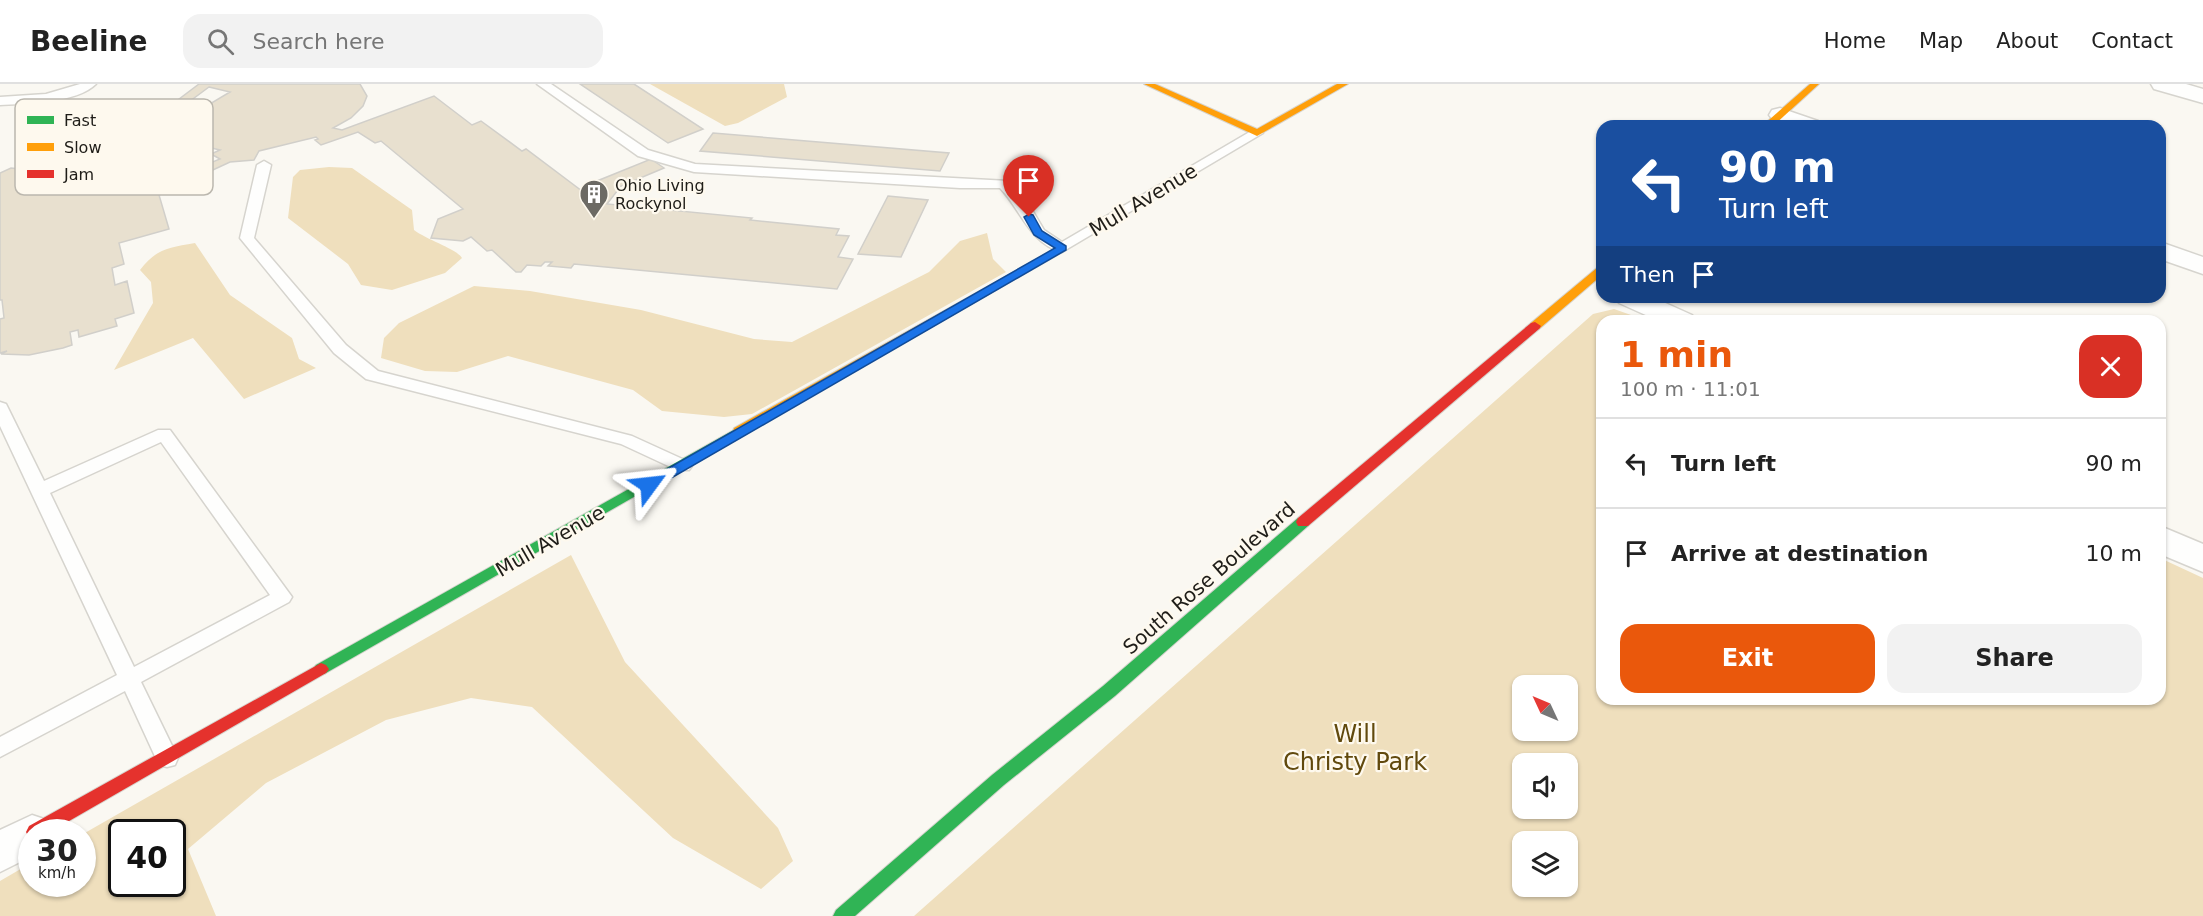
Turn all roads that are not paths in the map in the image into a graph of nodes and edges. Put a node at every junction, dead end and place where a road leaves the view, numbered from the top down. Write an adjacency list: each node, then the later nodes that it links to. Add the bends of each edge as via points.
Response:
1 (90, 84): 8 (lane)
2 (543, 84): 12 (lane, via 643,153 694,168 1004,184 1020,201 1038,233)
3 (1148, 84): 10 (street)
4 (1344, 84): 10 (street, Mull Avenue)
5 (1815, 84): 9 (street)
6 (2162, 84): 7 (street)
7 (2203, 96)
8 (42, 99)
9 (1773, 120)
10 (1257, 133): 12 (lane, Mull Avenue)
11 (264, 165): 19 (lane, via 247,238 340,349 372,375 626,440)
12 (1062, 248): 19 (street, Mull Avenue)
13 (2166, 252): 14 (street)
14 (2203, 266)
15 (1596, 280): 29 (street, South Rose Boulevard, via 1316,511)
16 (1642, 303): 17 (street)
17 (1669, 315)
18 (0, 408): 20 (lane)
19 (683, 466): 25 (street, Mull Avenue)
20 (39, 491): 23 (lane); 23 (lane, via 164,434 282,597)
21 (2166, 542): 22 (street)
22 (2203, 559)
23 (129, 679): 24 (lane); 25 (lane)
24 (0, 748)
25 (167, 758): 26 (street, Mull Avenue)
26 (58, 819)
27 (18, 842): 28 (street, Mull Avenue)
28 (0, 852)
29 (842, 916)

